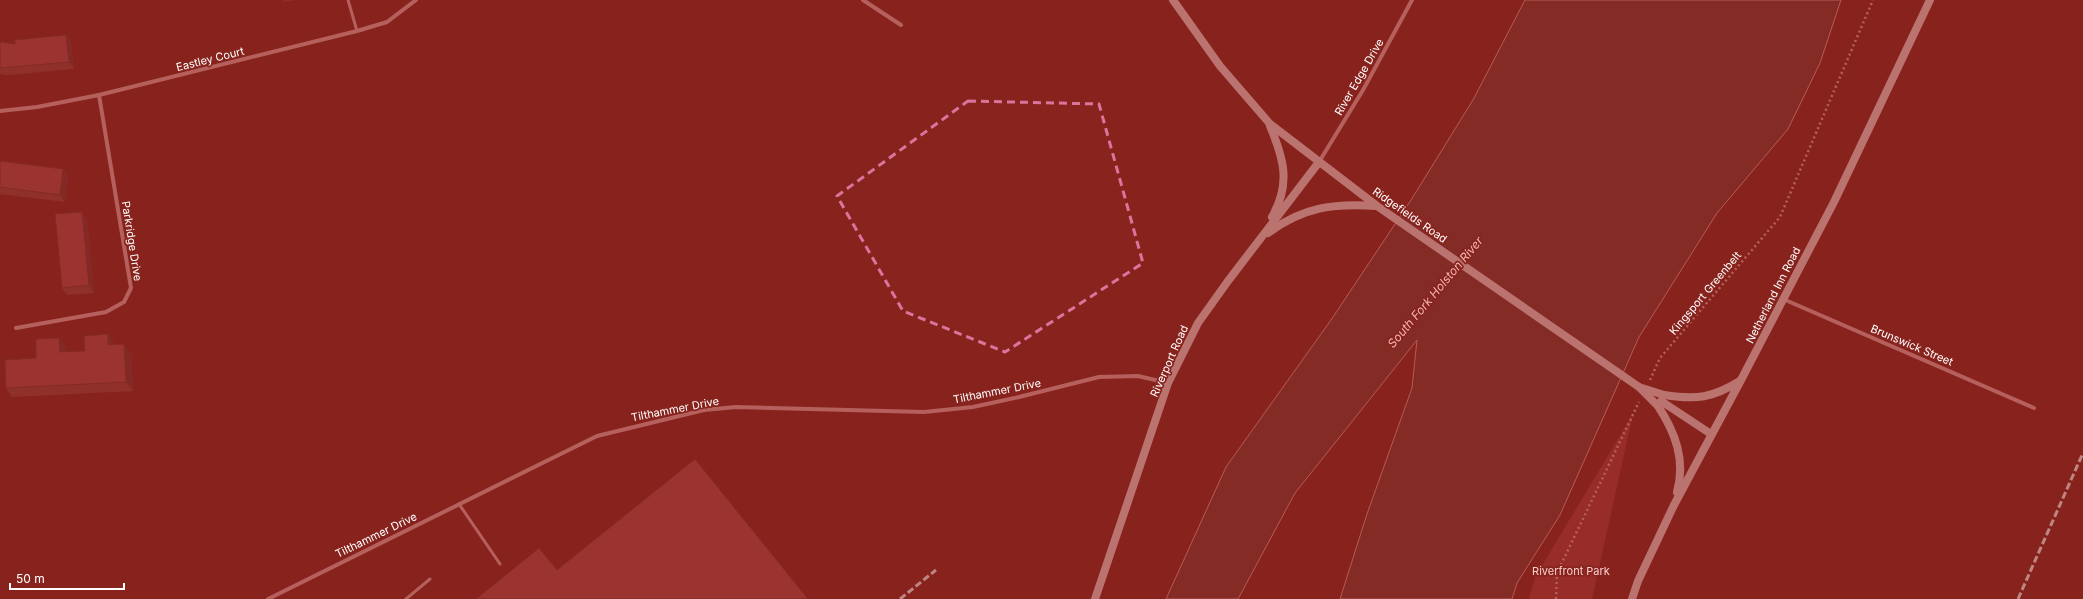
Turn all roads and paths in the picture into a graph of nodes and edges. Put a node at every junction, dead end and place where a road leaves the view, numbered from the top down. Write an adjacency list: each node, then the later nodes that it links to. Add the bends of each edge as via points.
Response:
1 (348, 0): 9 (lane)
2 (416, 0): 9 (street, Eastley Court, via 387,22)
3 (863, 0): 8 (street)
4 (1173, 0): 12 (main road, Ridgefields Road, via 1220,66)
5 (1412, 0): 13 (street, River Edge Drive, via 1363,90)
6 (1873, 0): 20 (path, Kingsport Greenbelt, via 1780,217 1660,358)
7 (1930, 0): 16 (main road, Netherland Inn Road, via 1834,202)
8 (901, 25)
9 (357, 32): 10 (street, Eastley Court)
10 (99, 95): 11 (street, Eastley Court, via 37,107); 17 (street, Parkridge Drive, via 131,288 124,302 106,312)
11 (0, 110)
12 (1270, 124): 13 (main road, Ridgefields Road); 15 (main road, via 1281,153 1284,169 1283,188 1275,211)
13 (1319, 162): 14 (main road, Ridgefields Road); 15 (main road, Riverport Road)
14 (1377, 206): 15 (main road, via 1324,206 1300,213); 20 (main road, Ridgefields Road)
15 (1260, 239): 19 (main road, Riverport Road, via 1198,323)
16 (1784, 299): 18 (main road, Netherland Inn Road); 23 (street, Brunswick Street)
17 (16, 328)
18 (1741, 380): 22 (main road, via 1722,392 1698,398); 24 (main road, Netherland Inn Road)
19 (1168, 383): 25 (street, Tilthammer Drive, via 1138,376 1100,377 973,407 924,412 736,407 704,410 597,436); 32 (main road, Riverport Road)
20 (1643, 386): 22 (main road, Ridgefields Road, bridge)
21 (1640, 400): 33 (path, via 1557,573)
22 (1661, 400): 24 (main road, Ridgefields Road); 26 (main road, via 1680,459 1680,483)
23 (2034, 408)
24 (1711, 434): 26 (main road, Netherland Inn Road)
25 (459, 504): 27 (lane); 30 (street, Tilthammer Drive)
26 (1674, 505): 29 (main road, Netherland Inn Road)
27 (500, 564)
28 (430, 579): 31 (lane)
29 (1638, 581): 34 (lane); 35 (main road, Netherland Inn Road)
30 (268, 599)
31 (406, 599)
32 (1094, 599)
33 (1556, 599)
34 (1628, 599)
35 (1632, 599)

